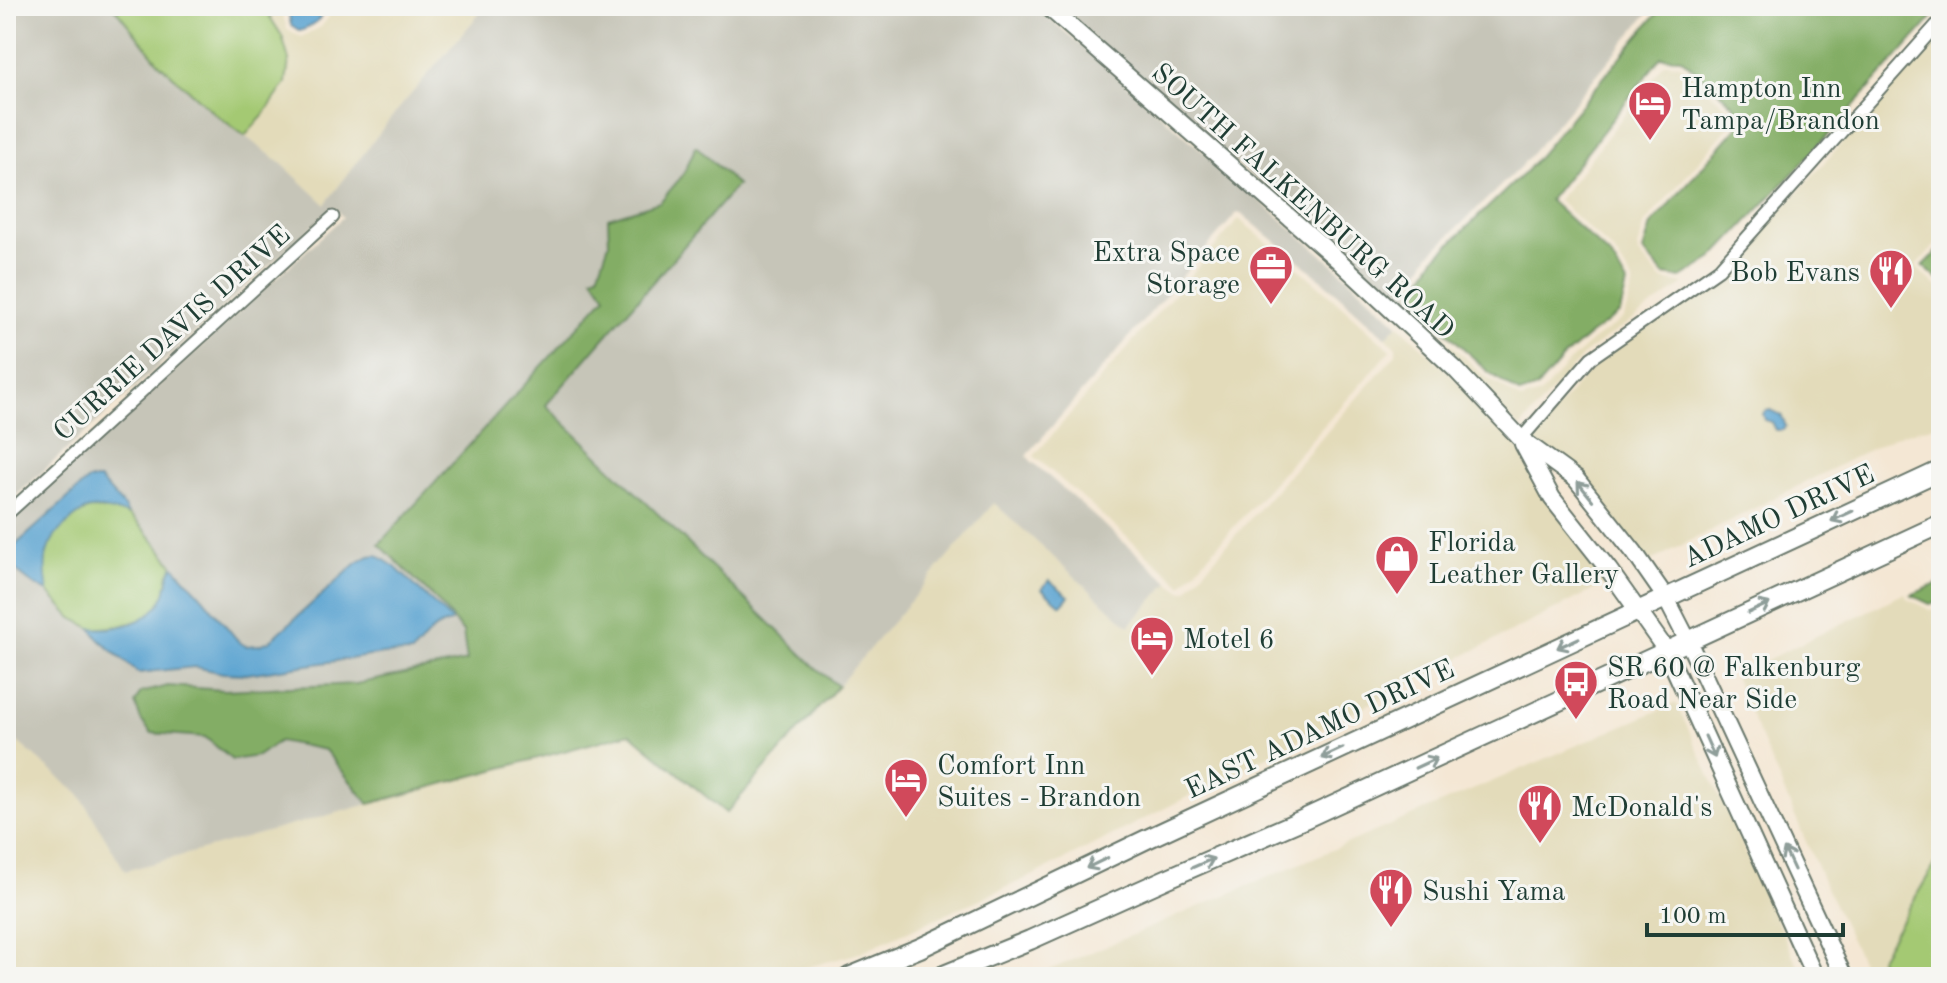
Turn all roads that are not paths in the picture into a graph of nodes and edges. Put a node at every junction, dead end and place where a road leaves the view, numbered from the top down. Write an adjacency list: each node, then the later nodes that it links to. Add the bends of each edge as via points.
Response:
1 (1047, 6): 4 (street, SOUTH FALKENBURG ROAD, via 1347,268)
2 (1941, 20): 4 (street, via 1719,269 1591,358)
3 (333, 217): 6 (street, CURRIE DAVIS DRIVE)
4 (1521, 439): 8 (street, SOUTH FALKENBURG ROAD, one-way to 4, via 1576,479); 9 (street, SOUTH FALKENBURG ROAD, via 1552,498)
5 (1941, 470): 8 (main road, ADAMO DRIVE, one-way to 8)
6 (6, 515)
7 (1941, 524): 10 (main road, one-way to 7)
8 (1666, 598): 9 (main road, ADAMO DRIVE); 10 (street, SOUTH FALKENBURG ROAD)
9 (1639, 611): 11 (street, SOUTH FALKENBURG ROAD); 14 (main road, EAST ADAMO DRIVE, one-way to 14, via 1147,839)
10 (1688, 641): 11 (main road); 12 (street, SOUTH FALKENBURG ROAD, one-way to 10)
11 (1666, 650): 13 (street, SOUTH FALKENBURG ROAD, one-way to 13); 16 (main road, one-way to 11, via 1318,813)
12 (1832, 951): 13 (street); 18 (street, SOUTH FALKENBURG ROAD)
13 (1808, 961): 17 (street, SOUTH FALKENBURG ROAD)
14 (883, 970): 15 (main road, EAST ADAMO DRIVE)
15 (849, 977)
16 (939, 977)
17 (1815, 977)
18 (1844, 977)

